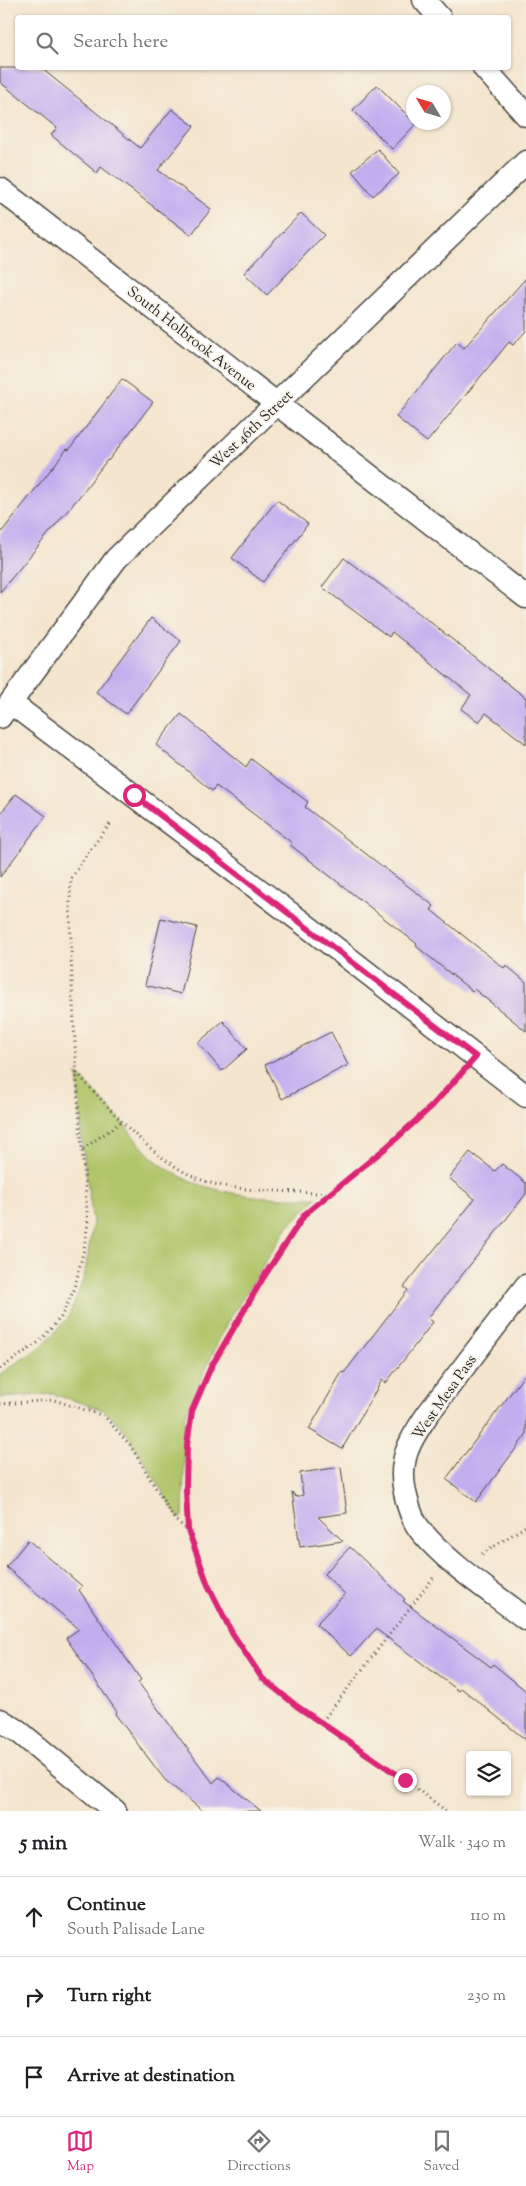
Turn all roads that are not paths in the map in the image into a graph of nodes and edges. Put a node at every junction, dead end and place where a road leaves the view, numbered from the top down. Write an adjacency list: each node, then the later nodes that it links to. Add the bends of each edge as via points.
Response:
1 (424, 0): 2 (street)
2 (437, 15)
3 (486, 70): 4 (street)
4 (526, 115)
5 (526, 162): 7 (street, West 46th Street)
6 (0, 189): 7 (street, South Holbrook Avenue)
7 (278, 404): 8 (street, South Holbrook Avenue); 9 (street, West 46th Street, via 116,559)
8 (526, 597)
9 (6, 710): 10 (street, via 307,926)
10 (526, 1096)
11 (526, 1286): 12 (street, West Mesa Pass, via 427,1415 404,1463 408,1508 420,1531 458,1566)
12 (526, 1619)
13 (0, 1720): 14 (street, via 18,1731)
14 (115, 1811)

